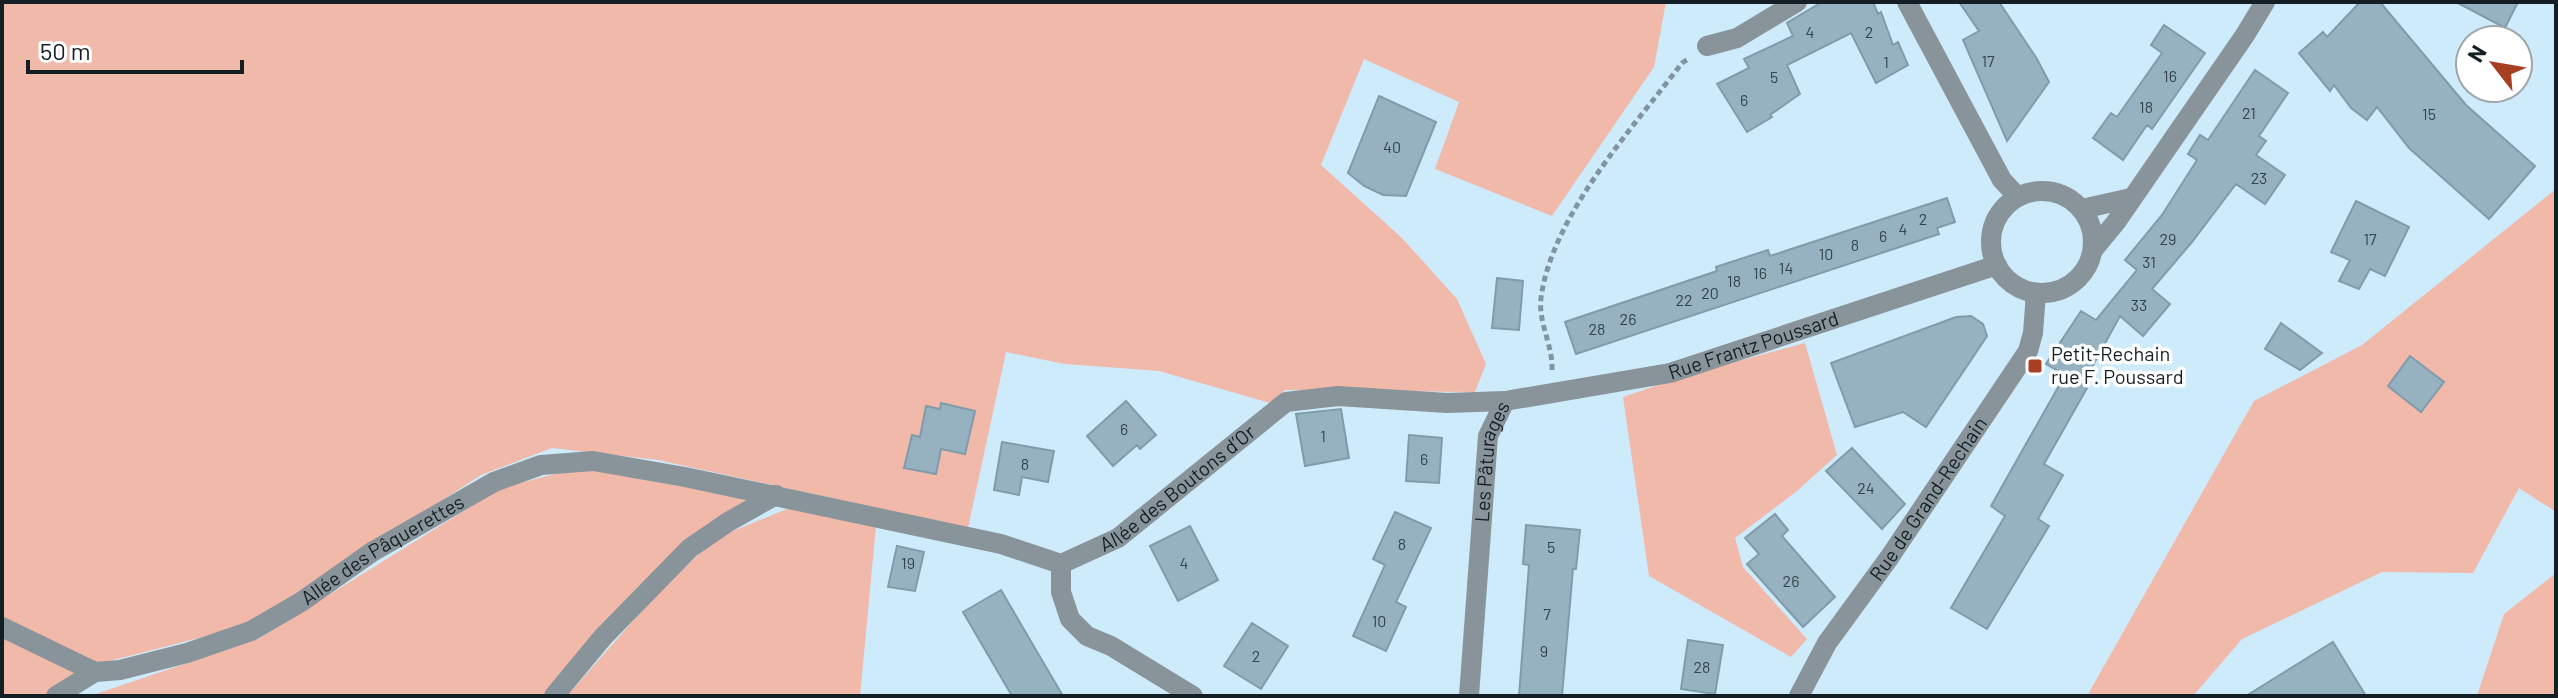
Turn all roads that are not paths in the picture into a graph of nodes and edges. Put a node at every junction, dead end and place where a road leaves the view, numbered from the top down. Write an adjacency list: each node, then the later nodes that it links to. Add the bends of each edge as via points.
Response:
1 (1797, 2): 4 (street, via 1737,38)
2 (1907, 2): 5 (street, via 2002,180)
3 (2265, 2): 6 (street)
4 (1707, 46)
5 (2018, 197): 7 (street, via 2052,192); 9 (street, via 2006,207 1992,234)
6 (2131, 198): 7 (street); 8 (street)
7 (2082, 209): 8 (street)
8 (2093, 250): 10 (street, via 2078,279 2064,288)
9 (1997, 265): 10 (street, via 2013,284); 11 (street, Rue Frantz Poussard, via 1670,373)
10 (2036, 293): 21 (street, Rue de Grand-Rechain, via 2028,351 1827,643)
11 (1505, 401): 12 (street, Les Pâturages, via 1338,396); 20 (street, Les Pâturages, via 1488,436)
12 (1286, 402): 14 (street, Allée des Boutons d’Or, via 1118,538)
13 (776, 495): 14 (street, Allée des Pâquerettes, via 1001,544); 16 (street, Allée des Pâquerettes, via 593,461 541,465 494,482 372,552 251,631 187,653); 18 (street, via 690,548)
14 (1061, 564): 19 (street, via 1061,592 1070,619 1087,636)
15 (2, 627): 16 (street)
16 (95, 672): 17 (street)
17 (56, 696)
18 (554, 696)
19 (1193, 696)
20 (1469, 696)
21 (1799, 696)

